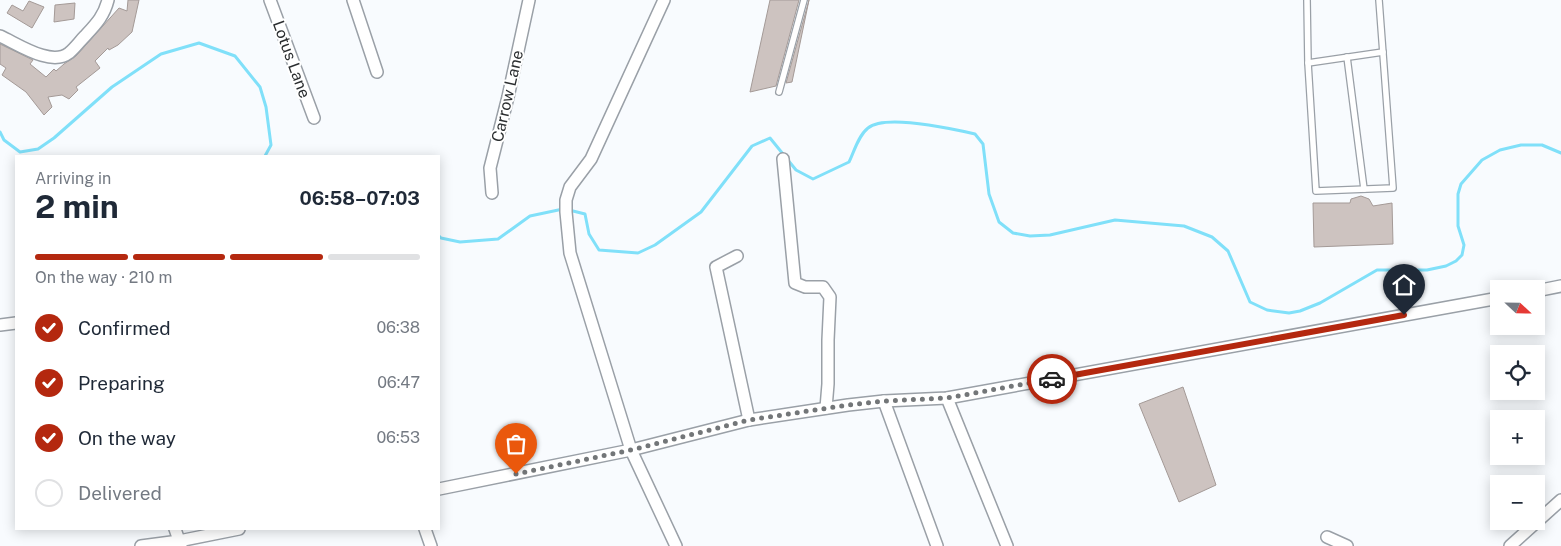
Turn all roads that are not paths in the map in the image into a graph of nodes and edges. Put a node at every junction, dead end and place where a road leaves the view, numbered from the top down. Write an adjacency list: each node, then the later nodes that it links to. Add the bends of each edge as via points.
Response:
1 (108, 0): 9 (street, via 105,12 95,25 68,54 58,58 44,57)
2 (270, 0): 15 (street, Lotus Lane)
3 (353, 0): 13 (street)
4 (529, 0): 18 (street, Carrow Lane, via 490,168)
5 (664, 0): 29 (street, via 591,160 570,187 566,200 570,253)
6 (804, 0): 14 (lane)
7 (1307, 0): 12 (lane)
8 (1379, 0): 10 (lane)
9 (0, 36)
10 (1383, 52): 11 (lane); 17 (lane, via 1393,188)
11 (1347, 57): 12 (lane); 17 (lane)
12 (1308, 63): 17 (lane, via 1316,191)
13 (377, 72)
14 (780, 92)
15 (314, 118)
16 (783, 159): 27 (street, via 795,282 805,287 823,287 830,297)
17 (1364, 189)
18 (492, 193)
19 (737, 256): 28 (street, via 716,267)
20 (1561, 286): 21 (street)
21 (1545, 289)
22 (1490, 300): 25 (street)
23 (15, 323): 24 (street)
24 (0, 325)
25 (947, 398): 26 (street); 41 (street)
26 (884, 401): 27 (street); 40 (street)
27 (826, 408): 28 (street)
28 (749, 420): 29 (street)
29 (631, 450): 30 (street); 39 (street)
30 (440, 489)
31 (1561, 500): 43 (street)
32 (175, 530): 36 (street)
33 (235, 530): 36 (street)
34 (425, 530): 38 (street)
35 (1327, 537): 42 (street)
36 (180, 543): 37 (street)
37 (141, 546)
38 (431, 546)
39 (676, 546)
40 (937, 546)
41 (1007, 546)
42 (1346, 546)
43 (1510, 546)

